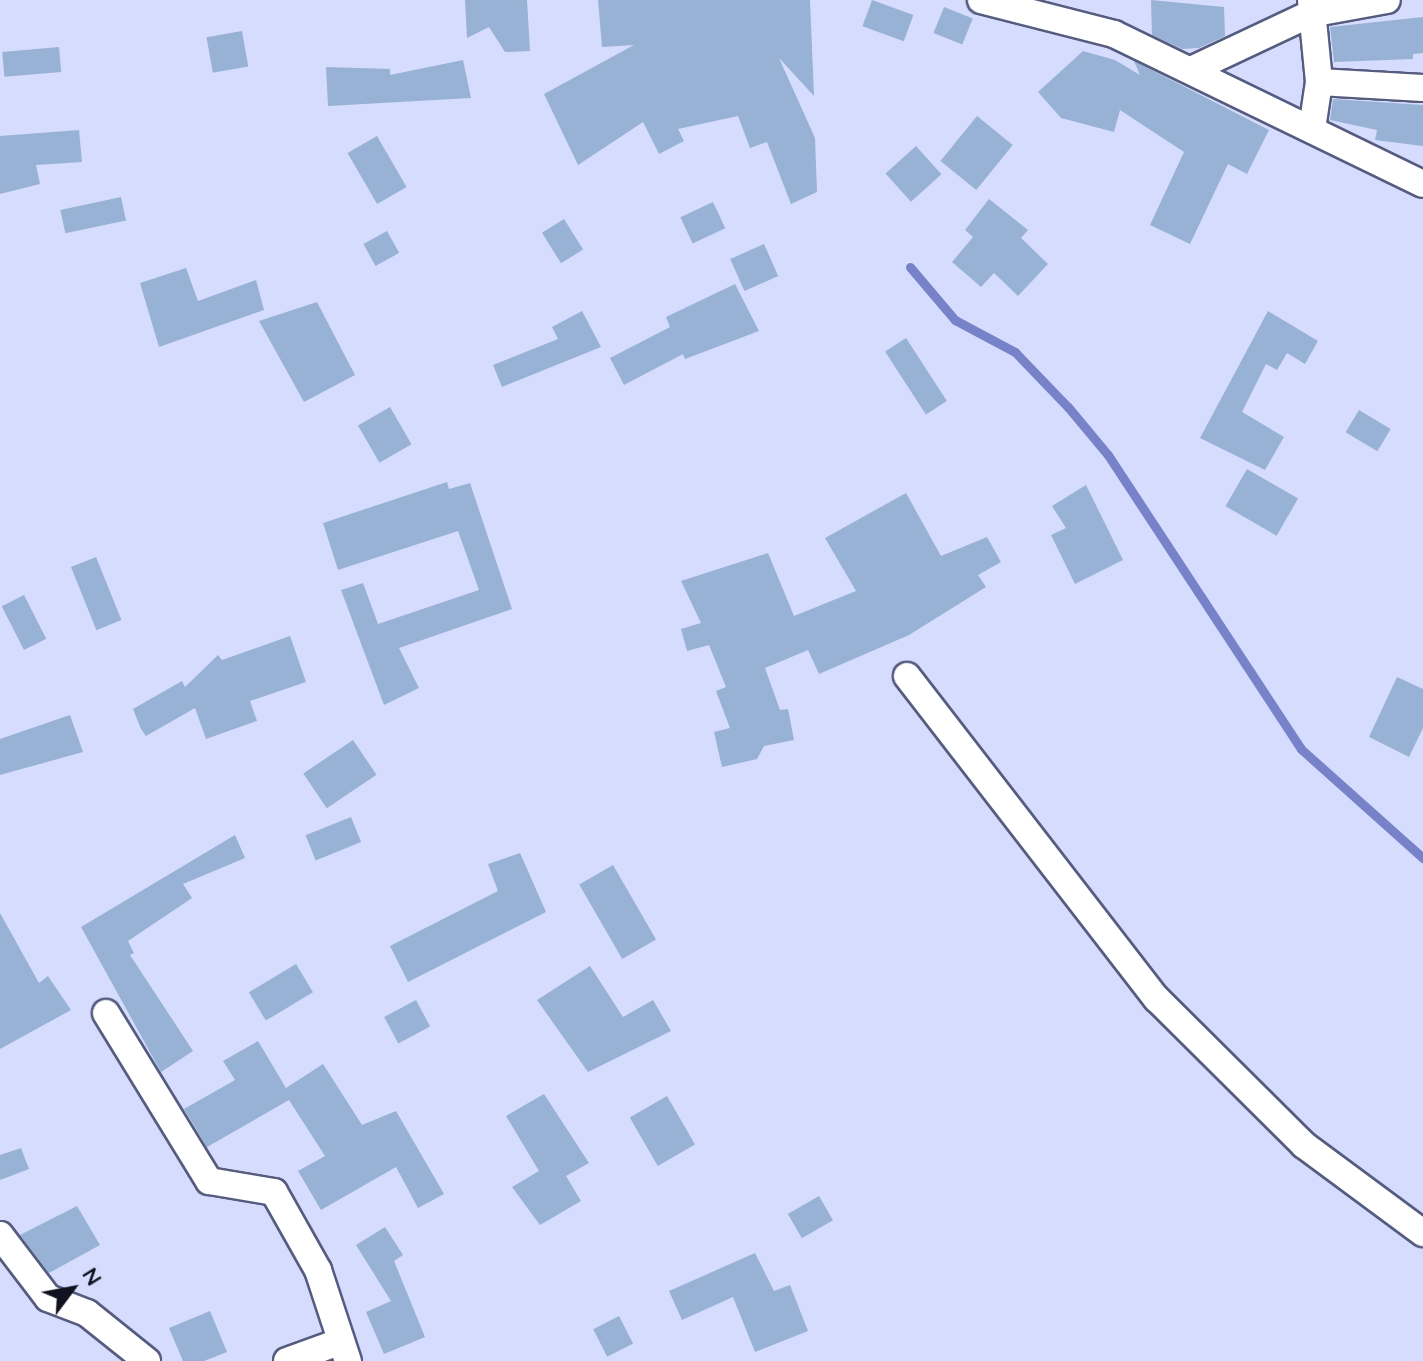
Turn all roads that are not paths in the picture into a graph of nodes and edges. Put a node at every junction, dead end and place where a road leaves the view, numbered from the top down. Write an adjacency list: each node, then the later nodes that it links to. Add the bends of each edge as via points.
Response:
1 (981, 0): 4 (street)
2 (1387, 0): 3 (street)
3 (1311, 7): 5 (street); 6 (street)
4 (1078, 12): 5 (street)
5 (1191, 70): 8 (street)
6 (1319, 82): 7 (street); 8 (street)
7 (1423, 88)
8 (1312, 129): 9 (street)
9 (1423, 184)
10 (907, 676): 12 (street, via 1157,999 1304,1145)
11 (106, 1013): 14 (street, via 209,1181 274,1192 318,1270)
12 (1423, 1233)
13 (0, 1235): 15 (street, via 48,1298 87,1313)
14 (343, 1352): 16 (street)
15 (147, 1361)
16 (287, 1361)

